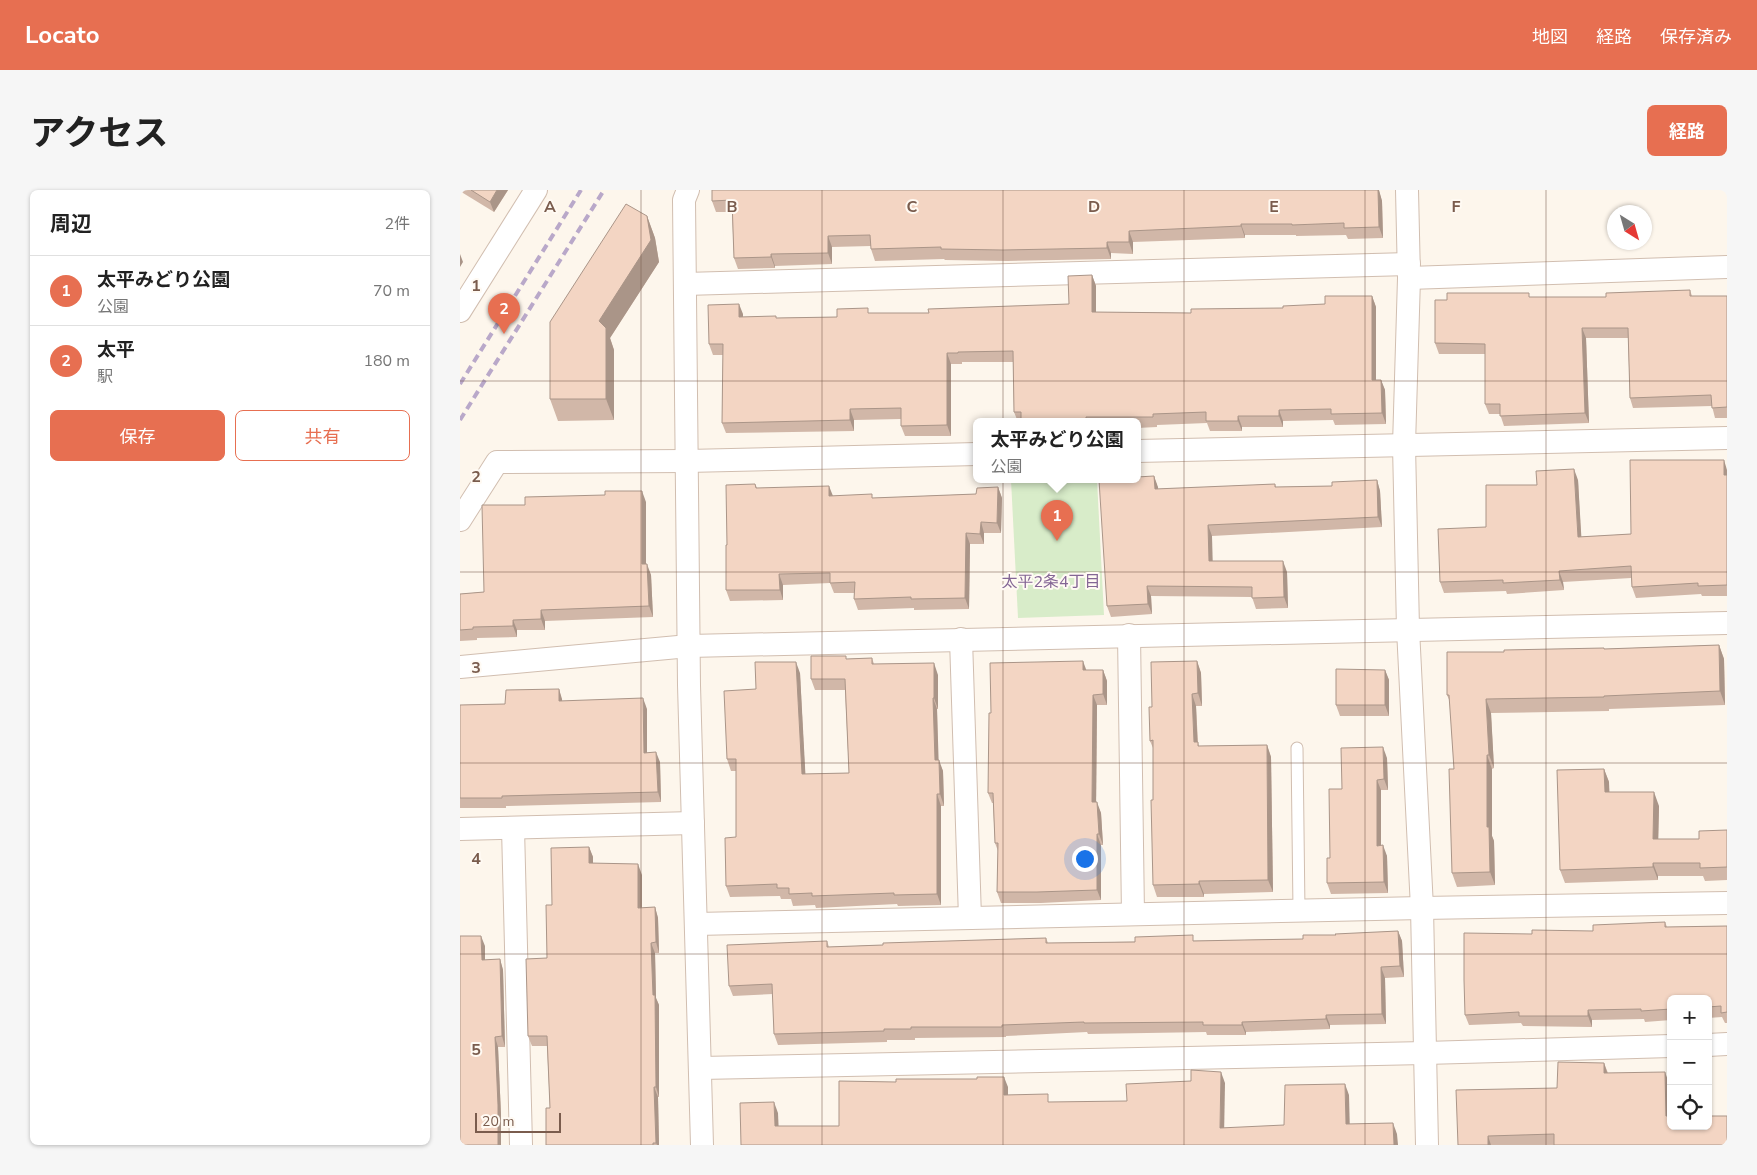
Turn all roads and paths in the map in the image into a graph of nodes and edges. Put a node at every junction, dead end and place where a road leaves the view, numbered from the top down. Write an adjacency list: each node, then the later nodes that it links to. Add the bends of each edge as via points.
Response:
1 (536, 190): 7 (street)
2 (688, 190): 6 (street, via 684,200)
3 (1407, 190): 5 (street)
4 (1727, 267): 5 (street)
5 (1409, 271): 6 (street); 9 (street)
6 (685, 284): 12 (street)
7 (460, 311)
8 (1727, 438): 9 (street)
9 (1404, 445): 10 (street); 15 (street)
10 (1141, 451)
11 (973, 454): 12 (street)
12 (687, 461): 13 (street, via 497,462); 18 (street)
13 (460, 520)
14 (1727, 623): 15 (street)
15 (1408, 629): 16 (street); 25 (street)
16 (1129, 635): 17 (street); 27 (street)
17 (960, 640): 18 (street); 28 (street)
18 (689, 646): 19 (street); 21 (street)
19 (460, 666)
20 (1297, 748): 26 (lane)
21 (693, 823): 22 (street); 29 (street)
22 (513, 828): 23 (street); 35 (street)
23 (460, 829)
24 (1727, 903): 25 (street)
25 (1422, 908): 26 (street); 33 (street)
26 (1299, 910): 27 (street)
27 (1133, 914): 28 (street)
28 (970, 918): 29 (street)
29 (696, 924): 34 (street)
30 (1727, 1044): 31 (street)
31 (1712, 1045)
32 (1667, 1046): 33 (street)
33 (1425, 1053): 34 (street); 37 (street)
34 (700, 1068): 36 (street)
35 (521, 1145)
36 (702, 1145)
37 (1427, 1145)

